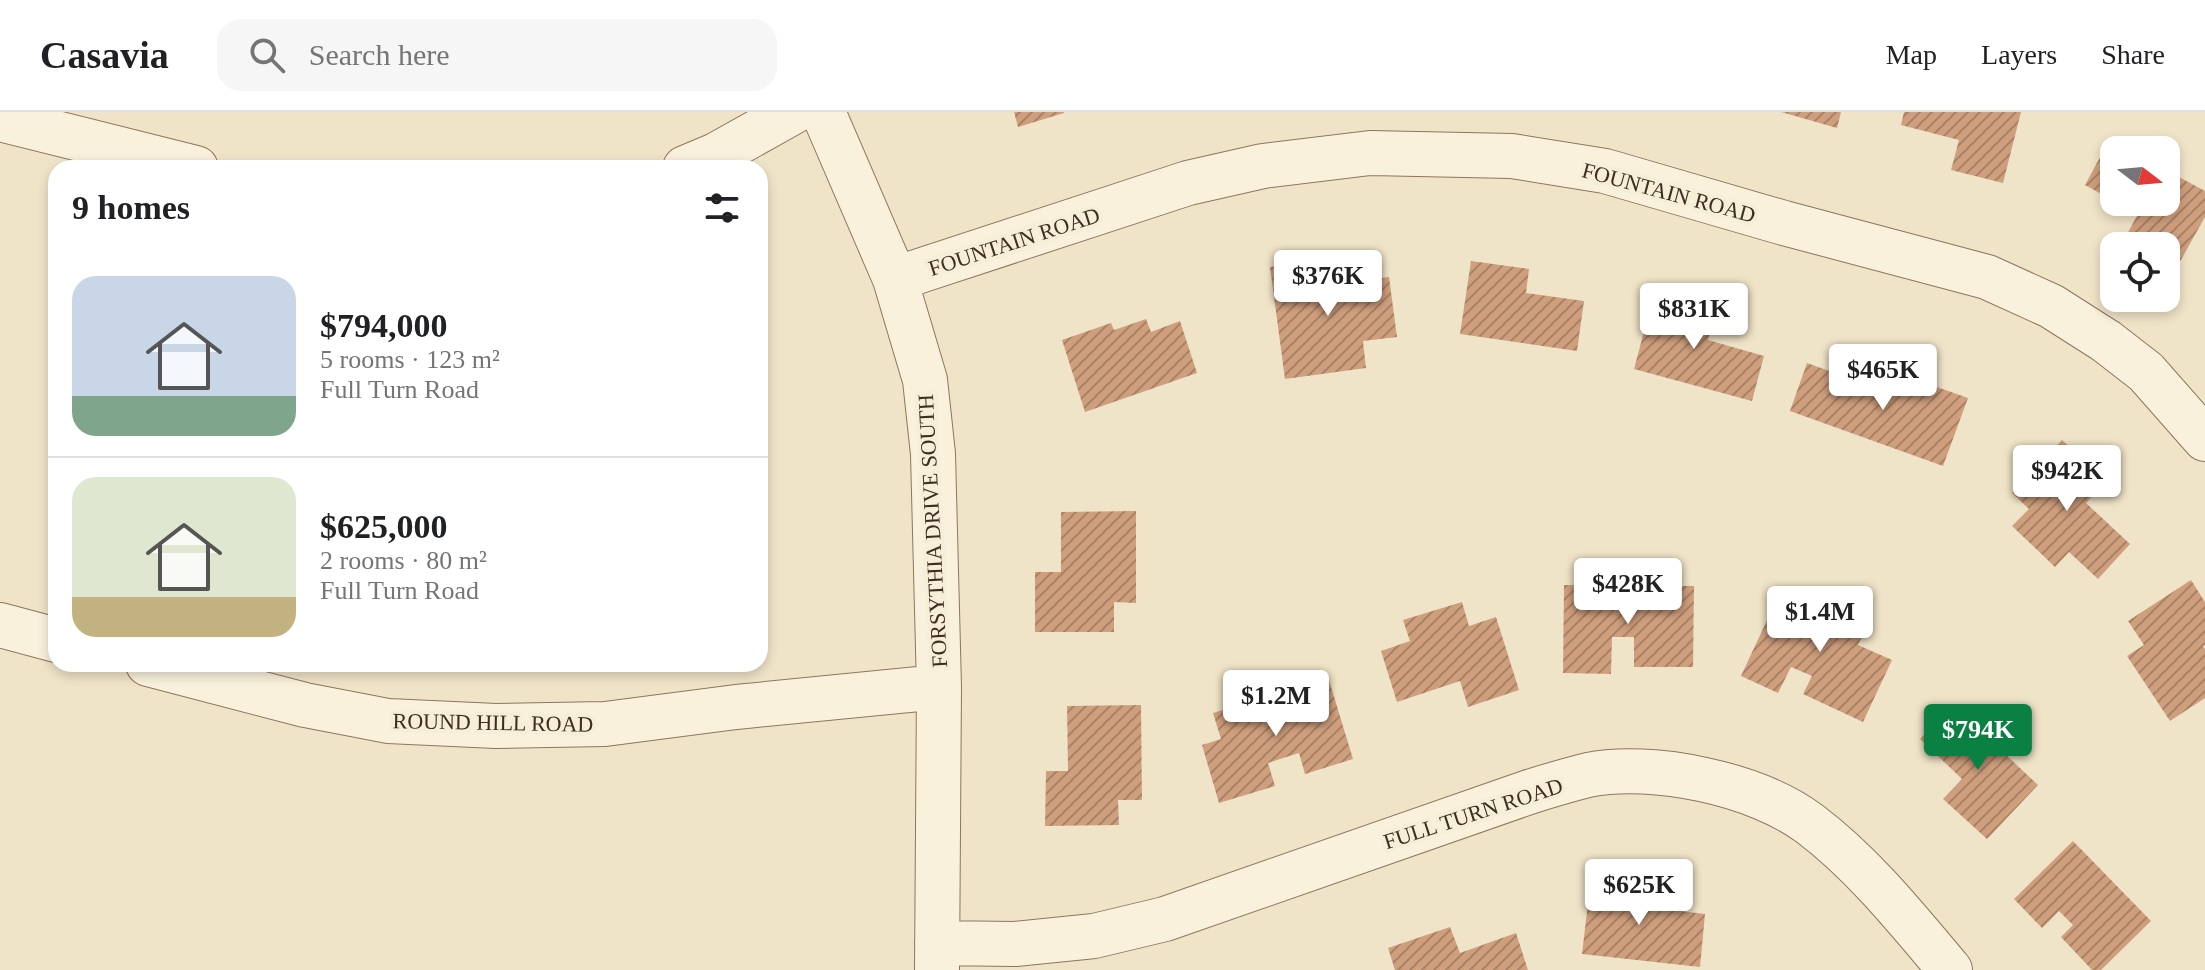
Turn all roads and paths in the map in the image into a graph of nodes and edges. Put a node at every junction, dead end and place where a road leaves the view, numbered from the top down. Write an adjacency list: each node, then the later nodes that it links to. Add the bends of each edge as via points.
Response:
1 (793, 112): 5 (street)
2 (823, 112): 6 (street, FORSYTHIA DRIVE SOUTH)
3 (0, 119): 4 (street)
4 (164, 160)
5 (704, 160)
6 (895, 279): 7 (street, FOUNTAIN ROAD, via 1188,183 1263,166 1370,153 1512,156 1605,171 1987,277 2051,306 2106,341 2146,372); 11 (street, FORSYTHIA DRIVE SOUTH, via 925,380 933,454)
7 (2205, 439)
8 (0, 625): 9 (street)
9 (48, 638)
10 (179, 672): 11 (street, ROUND HILL ROAD, via 388,721 496,726 605,724)
11 (939, 687): 12 (street, FORSYTHIA DRIVE SOUTH)
12 (937, 957): 13 (street, FULL TURN ROAD, via 1094,936 1165,919 1529,792 1589,775 1629,771 1688,775 1751,793 1807,821 1842,849)
13 (1950, 970)

